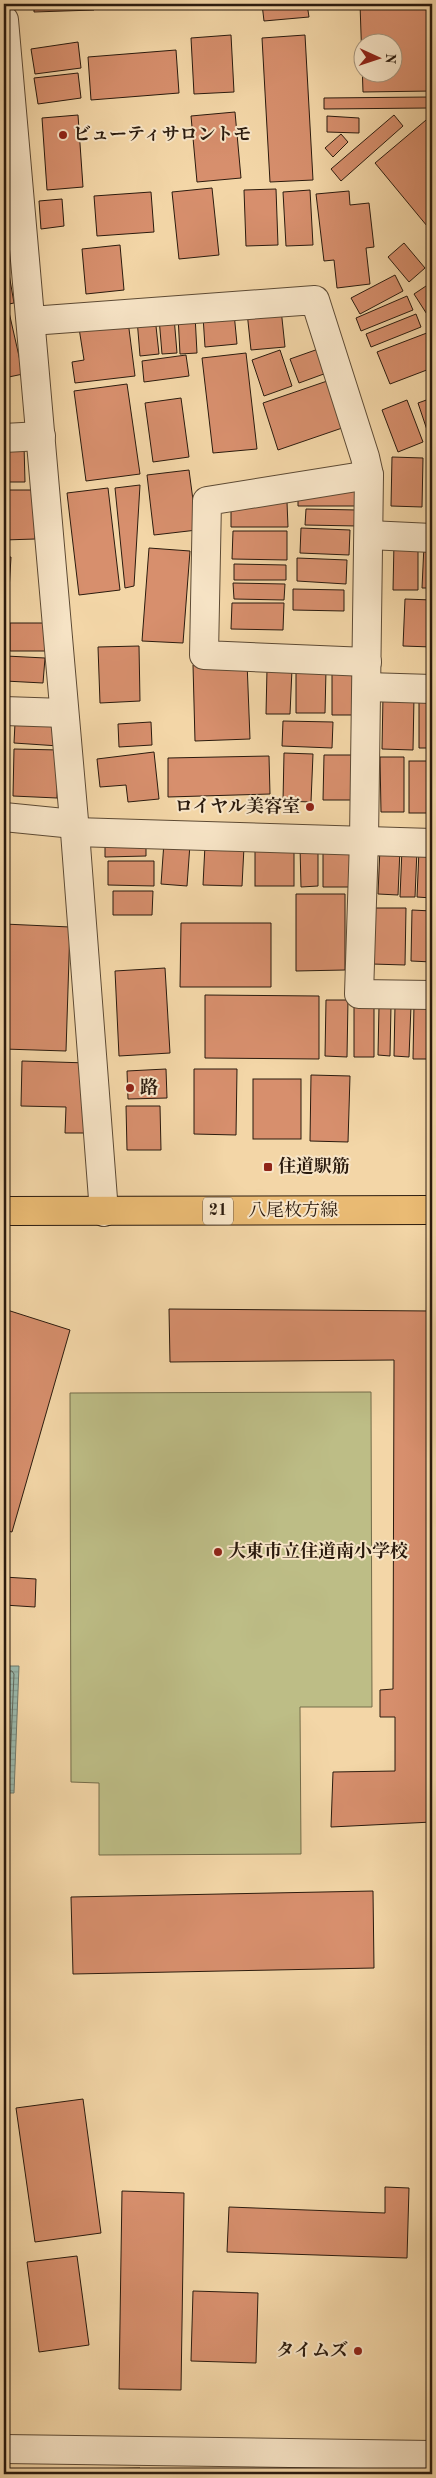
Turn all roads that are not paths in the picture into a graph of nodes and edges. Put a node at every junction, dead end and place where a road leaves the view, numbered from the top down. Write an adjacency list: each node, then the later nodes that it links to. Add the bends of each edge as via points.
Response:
1 (4, 32): 2 (street)
2 (31, 321): 3 (street); 5 (street, via 315,300)
3 (41, 436): 4 (street); 11 (street)
4 (4, 438)
5 (369, 475): 6 (street); 8 (street, via 207,501 204,655)
6 (369, 535): 7 (street); 8 (street)
7 (432, 538)
8 (367, 674): 9 (street); 14 (street)
9 (432, 689)
10 (4, 711): 11 (street)
11 (64, 713): 13 (street)
12 (4, 817): 13 (street)
13 (74, 828): 14 (street); 19 (street)
14 (364, 840): 15 (street); 16 (street, via 359,994)
15 (432, 843)
16 (432, 995)
17 (432, 1210): 19 (main road, 八尾枚方線 / 21)
18 (4, 1211): 19 (main road, 八尾枚方線 / 21)
19 (104, 1212)
20 (4, 2450): 22 (street)
21 (432, 2455): 22 (street)
22 (159, 2463)

